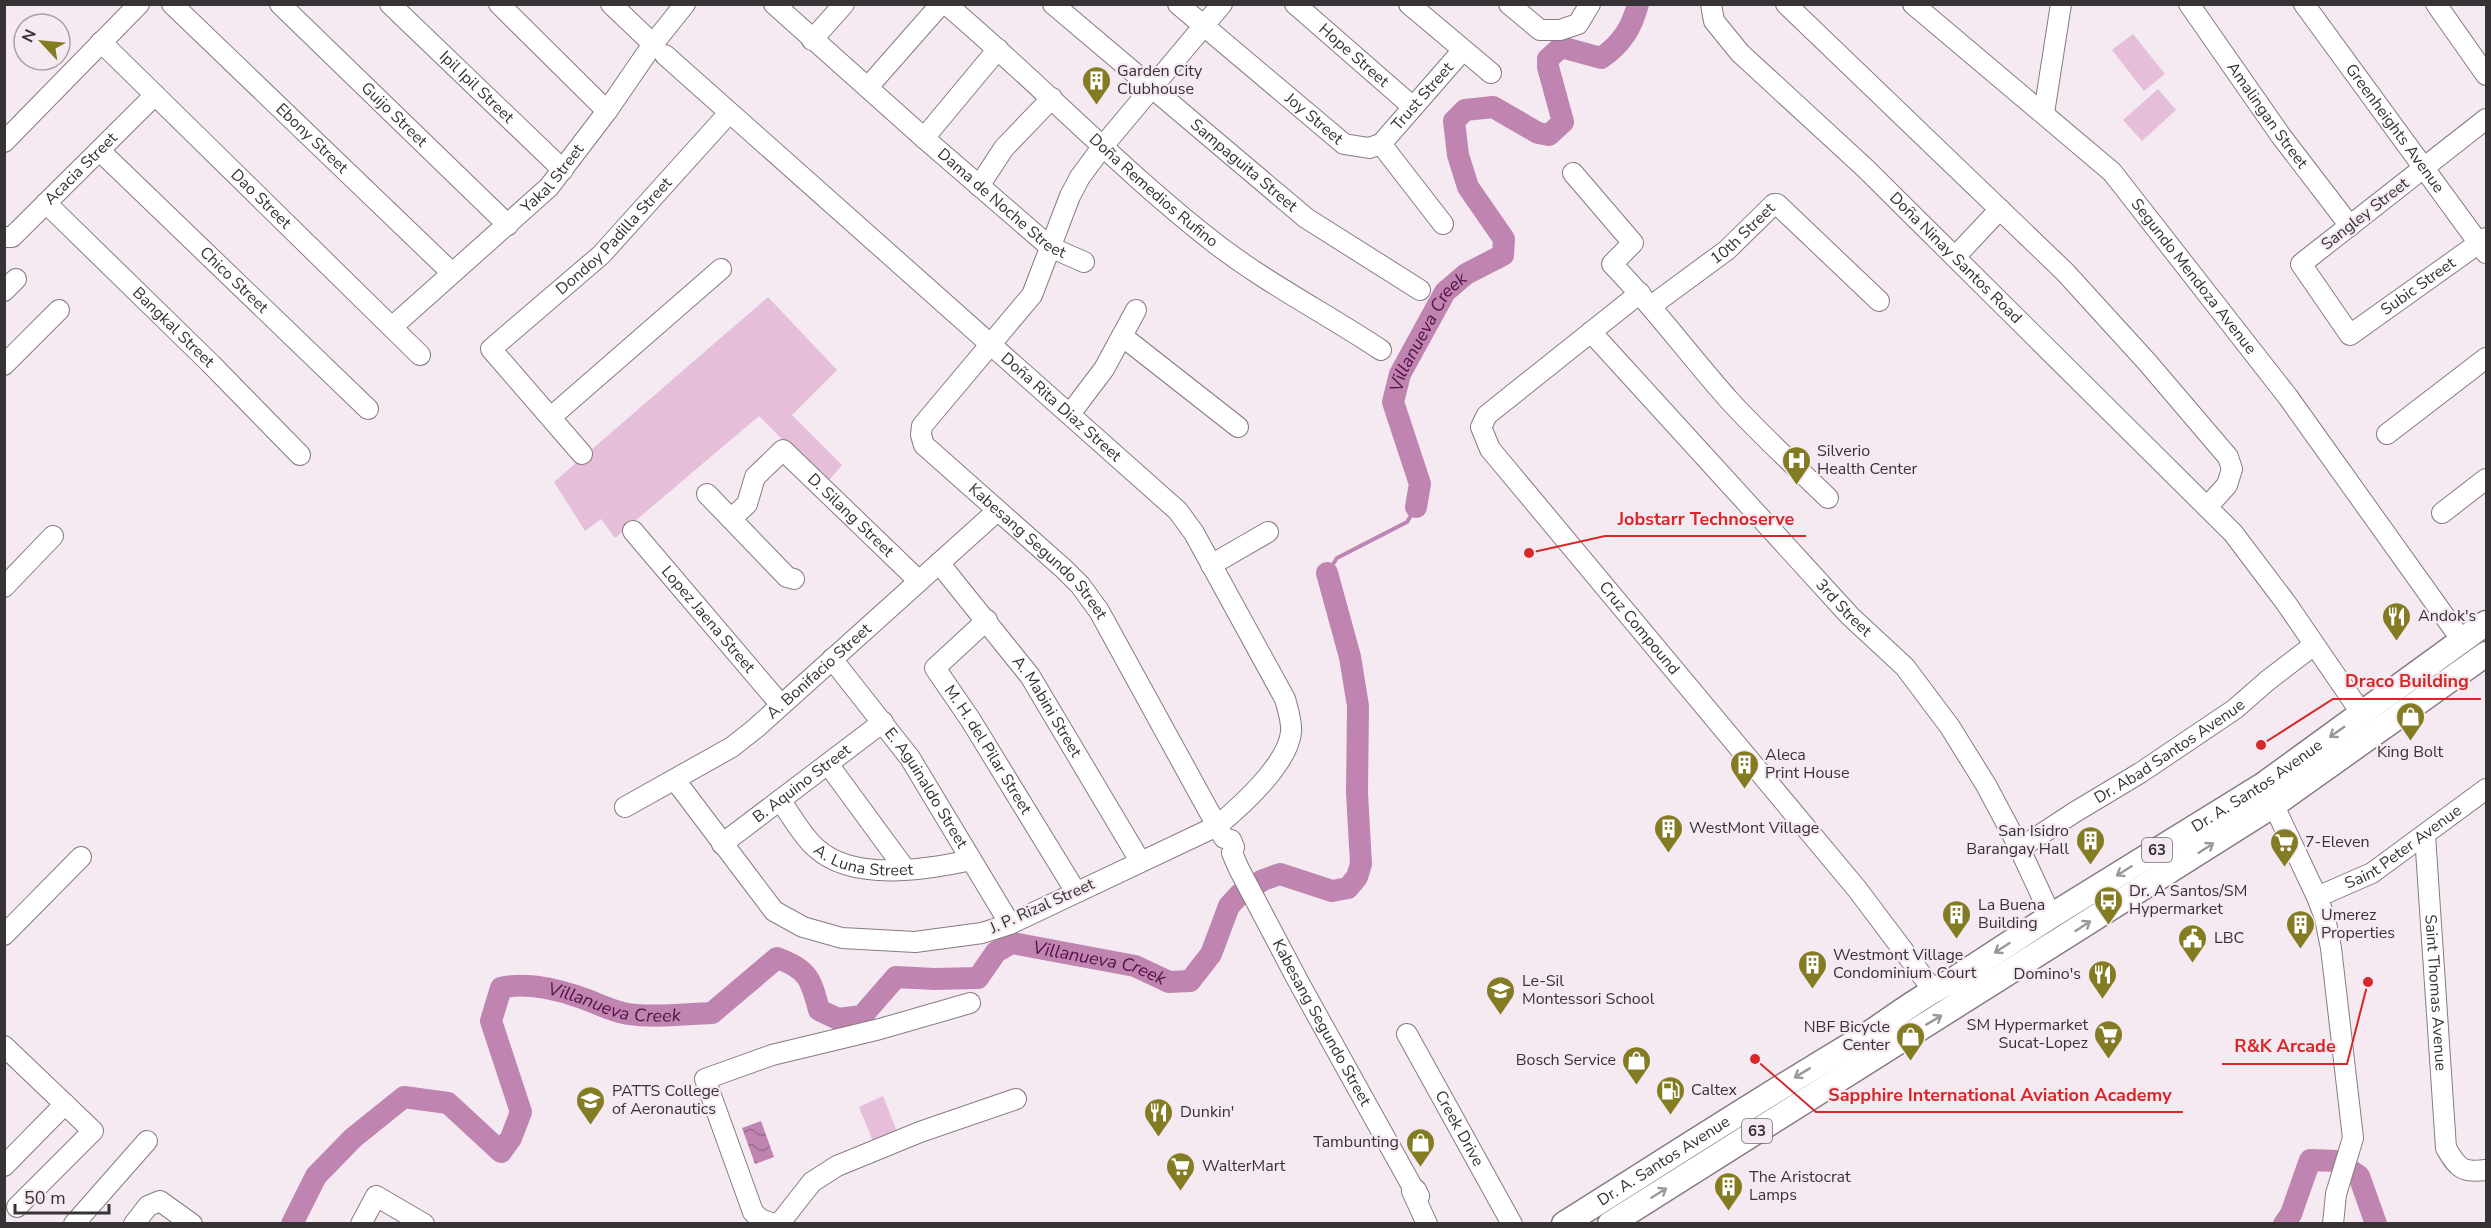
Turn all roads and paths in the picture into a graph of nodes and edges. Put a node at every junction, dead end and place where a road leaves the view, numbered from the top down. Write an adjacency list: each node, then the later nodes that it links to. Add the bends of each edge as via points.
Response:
1 (139, 4): 27 (street)
2 (172, 4): 62 (street, Ebony Street)
3 (280, 4): 54 (street, Guijo Street)
4 (390, 4): 48 (street, Ipil Ipil Street)
5 (499, 4): 38 (street)
6 (611, 4): 28 (street, Doña Rita Diaz Street)
7 (685, 4): 28 (street, Yakal Street)
8 (774, 4): 26 (street, Dama de Noche Street)
9 (843, 4): 26 (street)
10 (1053, 4): 34 (street, Sampaguita Street)
11 (1178, 4): 25 (street, Joy Street)
12 (1222, 4): 25 (street)
13 (1295, 4): 37 (street, Hope Street)
14 (1409, 4): 30 (street)
15 (1509, 4): 16 (street, via 1540,30 1560,30 1578,24)
16 (1590, 4)
17 (1711, 4): 59 (street, Doña Ninay Santos Road, via 1714,21 1740,53)
18 (1786, 4): 52 (street)
19 (1913, 4): 39 (street, Segundo Mendoza Avenue)
20 (2061, 4): 39 (street)
21 (2189, 4): 55 (street, Amalingan Street, via 2281,136)
22 (2304, 4): 47 (street, Greenheights Avenue)
23 (2436, 4): 32 (street)
24 (947, 5): 29 (street, Doña Remedios Rufino); 33 (street)
25 (1204, 27): 34 (street); 44 (street, Joy Street, via 1344,144 1369,148)
26 (812, 40): 33 (street, Dama de Noche Street)
27 (101, 42): 35 (street, Dao Street); 43 (street)
28 (659, 49): 38 (street, Yakal Street); 40 (street, Doña Rita Diaz Street)
29 (998, 49): 36 (street, Doña Remedios Rufino); 42 (street, Dama de Noche Street)
30 (1463, 50): 31 (street); 37 (street, Trust Street)
31 (1491, 73)
32 (2487, 75)
33 (868, 87): 42 (street, Dama de Noche Street)
34 (1153, 88): 45 (street); 63 (street, Sampaguita Street, via 1305,218)
35 (155, 95): 46 (street, Acacia Street); 68 (street, Dao Street)
36 (1052, 98): 45 (street, Doña Remedios Rufino); 50 (street, via 1004,148)
37 (1413, 107): 44 (street, Trust Street)
38 (607, 111): 48 (street, Yakal Street)
39 (2044, 112): 101 (street, Segundo Mendoza Avenue, via 2112,172 2288,397)
40 (729, 113): 72 (street, Doña Rita Diaz Street); 79 (street, Dondoy Padilla Street, via 601,255 491,350)
41 (2487, 119): 47 (street, Sangley Street)
42 (924, 138): 50 (street, Dama de Noche Street)
43 (4, 142)
44 (1381, 144): 53 (street)
45 (1103, 146): 58 (street, via 1070,196); 73 (street, Doña Remedios Rufino, via 1218,245)
46 (100, 150): 51 (street, Acacia Street); 77 (street, Chico Street)
47 (2424, 169): 55 (street, Sangley Street); 57 (street, Greenheights Avenue)
48 (563, 170): 54 (street, Yakal Street)
49 (1573, 173): 64 (street, via 1633,243 1612,264)
50 (978, 186): 58 (street, Dama de Noche Street)
51 (46, 203): 56 (street, Acacia Street, via 12,237); 83 (street, Bangkal Street)
52 (2000, 209): 59 (street); 87 (street, via 2073,280 2228,457 2232,469 2227,485)
53 (1443, 224)
54 (508, 225): 62 (street, Yakal Street)
55 (2350, 226): 70 (street, Sangley Street, via 2301,264)
56 (4, 237)
57 (2484, 245): 70 (street, Subic Street)
58 (1050, 247): 60 (street, Dama de Noche Street); 72 (street, Kabesang Segundo Street, via 1032,296)
59 (1955, 257): 87 (street, Doña Ninay Santos Road)
60 (1084, 262)
61 (721, 269): 79 (street)
62 (451, 272): 68 (street, Yakal Street)
63 (1420, 290)
64 (1645, 299): 65 (street, 10th Street, via 1727,250 1777,204); 69 (street, Cruz Compound); 86 (street, via 1732,403)
65 (1880, 301)
66 (59, 310): 76 (street)
67 (1136, 310): 71 (street)
68 (392, 327): 74 (street, Dao Street)
69 (1591, 332): 117 (street, 3rd Street, via 1850,616 1905,667 1950,727); 127 (street, Cruz Compound, via 1487,416 1481,428 1490,449)
70 (2350, 335)
71 (1122, 336): 78 (street, via 1104,369); 80 (street)
72 (991, 344): 78 (street, Doña Rita Diaz Street); 88 (street, Kabesang Segundo Street, via 922,426 921,435 924,445)
73 (1381, 350)
74 (420, 355)
75 (2487, 358): 81 (street)
76 (4, 365)
77 (368, 409)
78 (1070, 414): 95 (street, Doña Rita Diaz Street, via 1178,511)
79 (550, 417): 82 (street)
80 (1238, 427)
81 (2387, 434)
82 (582, 454)
83 (300, 455)
84 (2487, 479): 89 (street)
85 (707, 494): 90 (street)
86 (1828, 498)
87 (2208, 506): 102 (street, Doña Ninay Santos Road, via 2233,533)
88 (997, 512): 94 (street, A. Bonifacio Street); 116 (street, Kabesang Segundo Street, via 1064,568 1099,611)
89 (2442, 513)
90 (731, 519): 96 (street, via 787,577); 97 (street, D. Silang Street, via 747,504 755,477 783,450)
91 (633, 531): 105 (street, Lopez Jaena Street)
92 (1268, 532): 95 (street)
93 (53, 536): 98 (street)
94 (939, 563): 97 (street, A. Bonifacio Street); 99 (street, A. Mabini Street)
95 (1211, 565): 116 (street, Doña Rita Diaz Street, via 1285,699 1291,733 1286,750 1240,807)
96 (794, 579)
97 (919, 581): 104 (street, A. Bonifacio Street)
98 (4, 587)
99 (987, 620): 120 (street, A. Mabini Street, via 1030,676); 122 (street, M. H. del Pilar Street, via 934,668 970,719)
100 (2487, 623): 101 (main road, Dr. A. Santos Avenue / 63)
101 (2463, 642): 106 (main road, Dr. A. Santos Avenue / 63)
102 (2314, 645): 106 (street, Doña Ninay Santos Road); 117 (street, Dr. Abad Santos Avenue, via 2235,709)
103 (2487, 654): 111 (main road, Dr. A. Santos Avenue / 63)
104 (832, 659): 105 (street, A. Bonifacio Street); 107 (street, E. Aguinaldo Street)
105 (782, 705): 109 (street, A. Bonifacio Street, via 732,747)
106 (2362, 714): 111 (main road, Dr. A. Santos Avenue / 63, one-way to 111)
107 (883, 722): 108 (street, B. Aquino Street); 119 (street, E. Aguinaldo Street, via 910,758)
108 (828, 764): 112 (street, B. Aquino Street); 121 (street)
109 (675, 780): 113 (street, A. Bonifacio Street); 115 (street, J. P. Rizal Street)
110 (2487, 789): 114 (street, Saint Peter Avenue)
111 (2269, 795): 123 (street); 124 (main road, Dr. A. Santos Avenue / 63, one-way to 124); 128 (main road, Dr. A. Santos Avenue / 63, one-way to 111)
112 (780, 800): 115 (street, B. Aquino Street); 121 (street, A. Luna Street, via 815,848 838,863)
113 (625, 807)
114 (2425, 835): 123 (street, Saint Peter Avenue, via 2372,873); 136 (street, Saint Thomas Avenue, via 2446,1149 2456,1166 2471,1172)
115 (722, 844): 125 (street, J. P. Rizal Street, via 774,911 803,927 842,938 915,942 982,933)
116 (1228, 847): 120 (street, J. P. Rizal Street); 145 (street, Kabesang Segundo Street, via 1415,1194)
117 (2020, 848): 124 (street, 3rd Street)
118 (81, 857): 126 (street)
119 (971, 860): 121 (street, A. Luna Street, via 931,869); 125 (street, E. Aguinaldo Street)
120 (1140, 861): 122 (street, J. P. Rizal Street)
121 (905, 869)
122 (1076, 892): 125 (street, J. P. Rizal Street)
123 (2317, 897): 149 (street, via 2331,948 2353,1138 2336,1194)
124 (2051, 916): 127 (main road, Dr. A. Santos Avenue / 63, one-way to 127)
125 (1010, 924)
126 (4, 935)
127 (1942, 986): 128 (main road); 147 (main road, Dr. A. Santos Avenue / 63, one-way to 147)
128 (1963, 1002): 148 (main road, Dr. A. Santos Avenue / 63, one-way to 128)
129 (970, 1003): 143 (street, via 772,1055 705,1079 753,1212)
130 (1407, 1034): 146 (street, Creek Drive)
131 (5, 1047): 133 (street)
132 (1016, 1099): 144 (street, via 920,1132 837,1167 812,1182)
133 (65, 1104): 135 (street); 137 (street, via 93,1131)
134 (147, 1141): 138 (street)
135 (4, 1166)
136 (2487, 1170)
137 (17, 1207)
138 (74, 1224)
139 (134, 1224): 140 (street, via 148,1206 160,1201)
140 (192, 1224)
141 (361, 1224): 142 (street, via 376,1196)
142 (424, 1224)
143 (774, 1224)
144 (779, 1224)
145 (1427, 1224)
146 (1512, 1224)
147 (1564, 1224)
148 (1610, 1224)
149 (2333, 1224)

